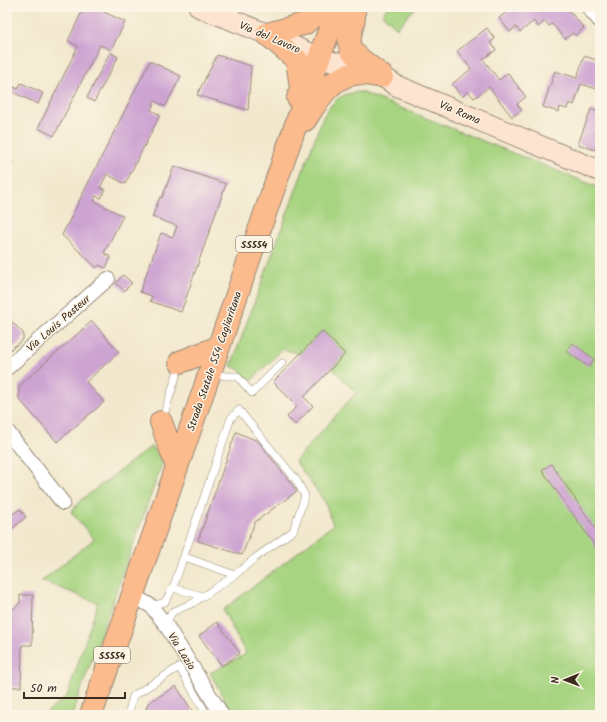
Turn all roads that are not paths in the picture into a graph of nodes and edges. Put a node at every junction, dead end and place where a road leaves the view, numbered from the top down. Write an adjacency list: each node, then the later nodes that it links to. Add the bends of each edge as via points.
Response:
1 (199, 7): 6 (main road, Via del Lavoro)
2 (324, 7): 8 (main road, via 304,24)
3 (338, 7): 9 (main road, Strada Statale 554 Cagliaritana / SS554)
4 (354, 7): 10 (main road, via 351,50)
5 (588, 7): 7 (street)
6 (235, 14): 8 (main road, Via del Lavoro)
7 (600, 21)
8 (267, 34): 9 (main road, Via del Lavoro); 11 (main road, via 297,60 300,88)
9 (319, 58): 10 (main road, Via Roma); 11 (main road, Strada Statale 554 Cagliaritana / SS554)
10 (382, 76): 11 (main road, via 354,74 335,81); 12 (main road, Via Roma, via 397,86)
11 (290, 141): 14 (main road, Strada Statale 554 Cagliaritana / SS554)
12 (600, 171)
13 (108, 278): 17 (street, Via Louis Pasteur)
14 (219, 347): 15 (main road); 18 (main road, Strada Statale 554 Cagliaritana / SS554)
15 (180, 362): 19 (lane)
16 (282, 363): 18 (lane, via 252,393 237,376 225,376)
17 (7, 368)
18 (210, 371): 21 (main road, Strada Statale 554 Cagliaritana / SS554)
19 (161, 422): 21 (main road)
20 (7, 431): 22 (street)
21 (177, 467): 26 (main road, Strada Statale 554 Cagliaritana / SS554)
22 (63, 503)
23 (185, 557): 24 (lane); 24 (lane, via 232,418 238,410 297,481 305,496 293,531); 25 (lane)
24 (235, 575): 27 (lane)
25 (173, 588): 27 (lane); 28 (lane, via 165,602)
26 (132, 595): 28 (street, Via Lazio); 30 (main road, Strada Statale 554 Cagliaritana / SS554)
27 (203, 596): 29 (lane, via 172,612)
28 (151, 606): 29 (street, Via Lazio)
29 (166, 625): 33 (street, Via Lazio)
30 (91, 715)
31 (128, 715): 32 (lane, via 133,696 179,667)
32 (207, 715)
33 (222, 715)

